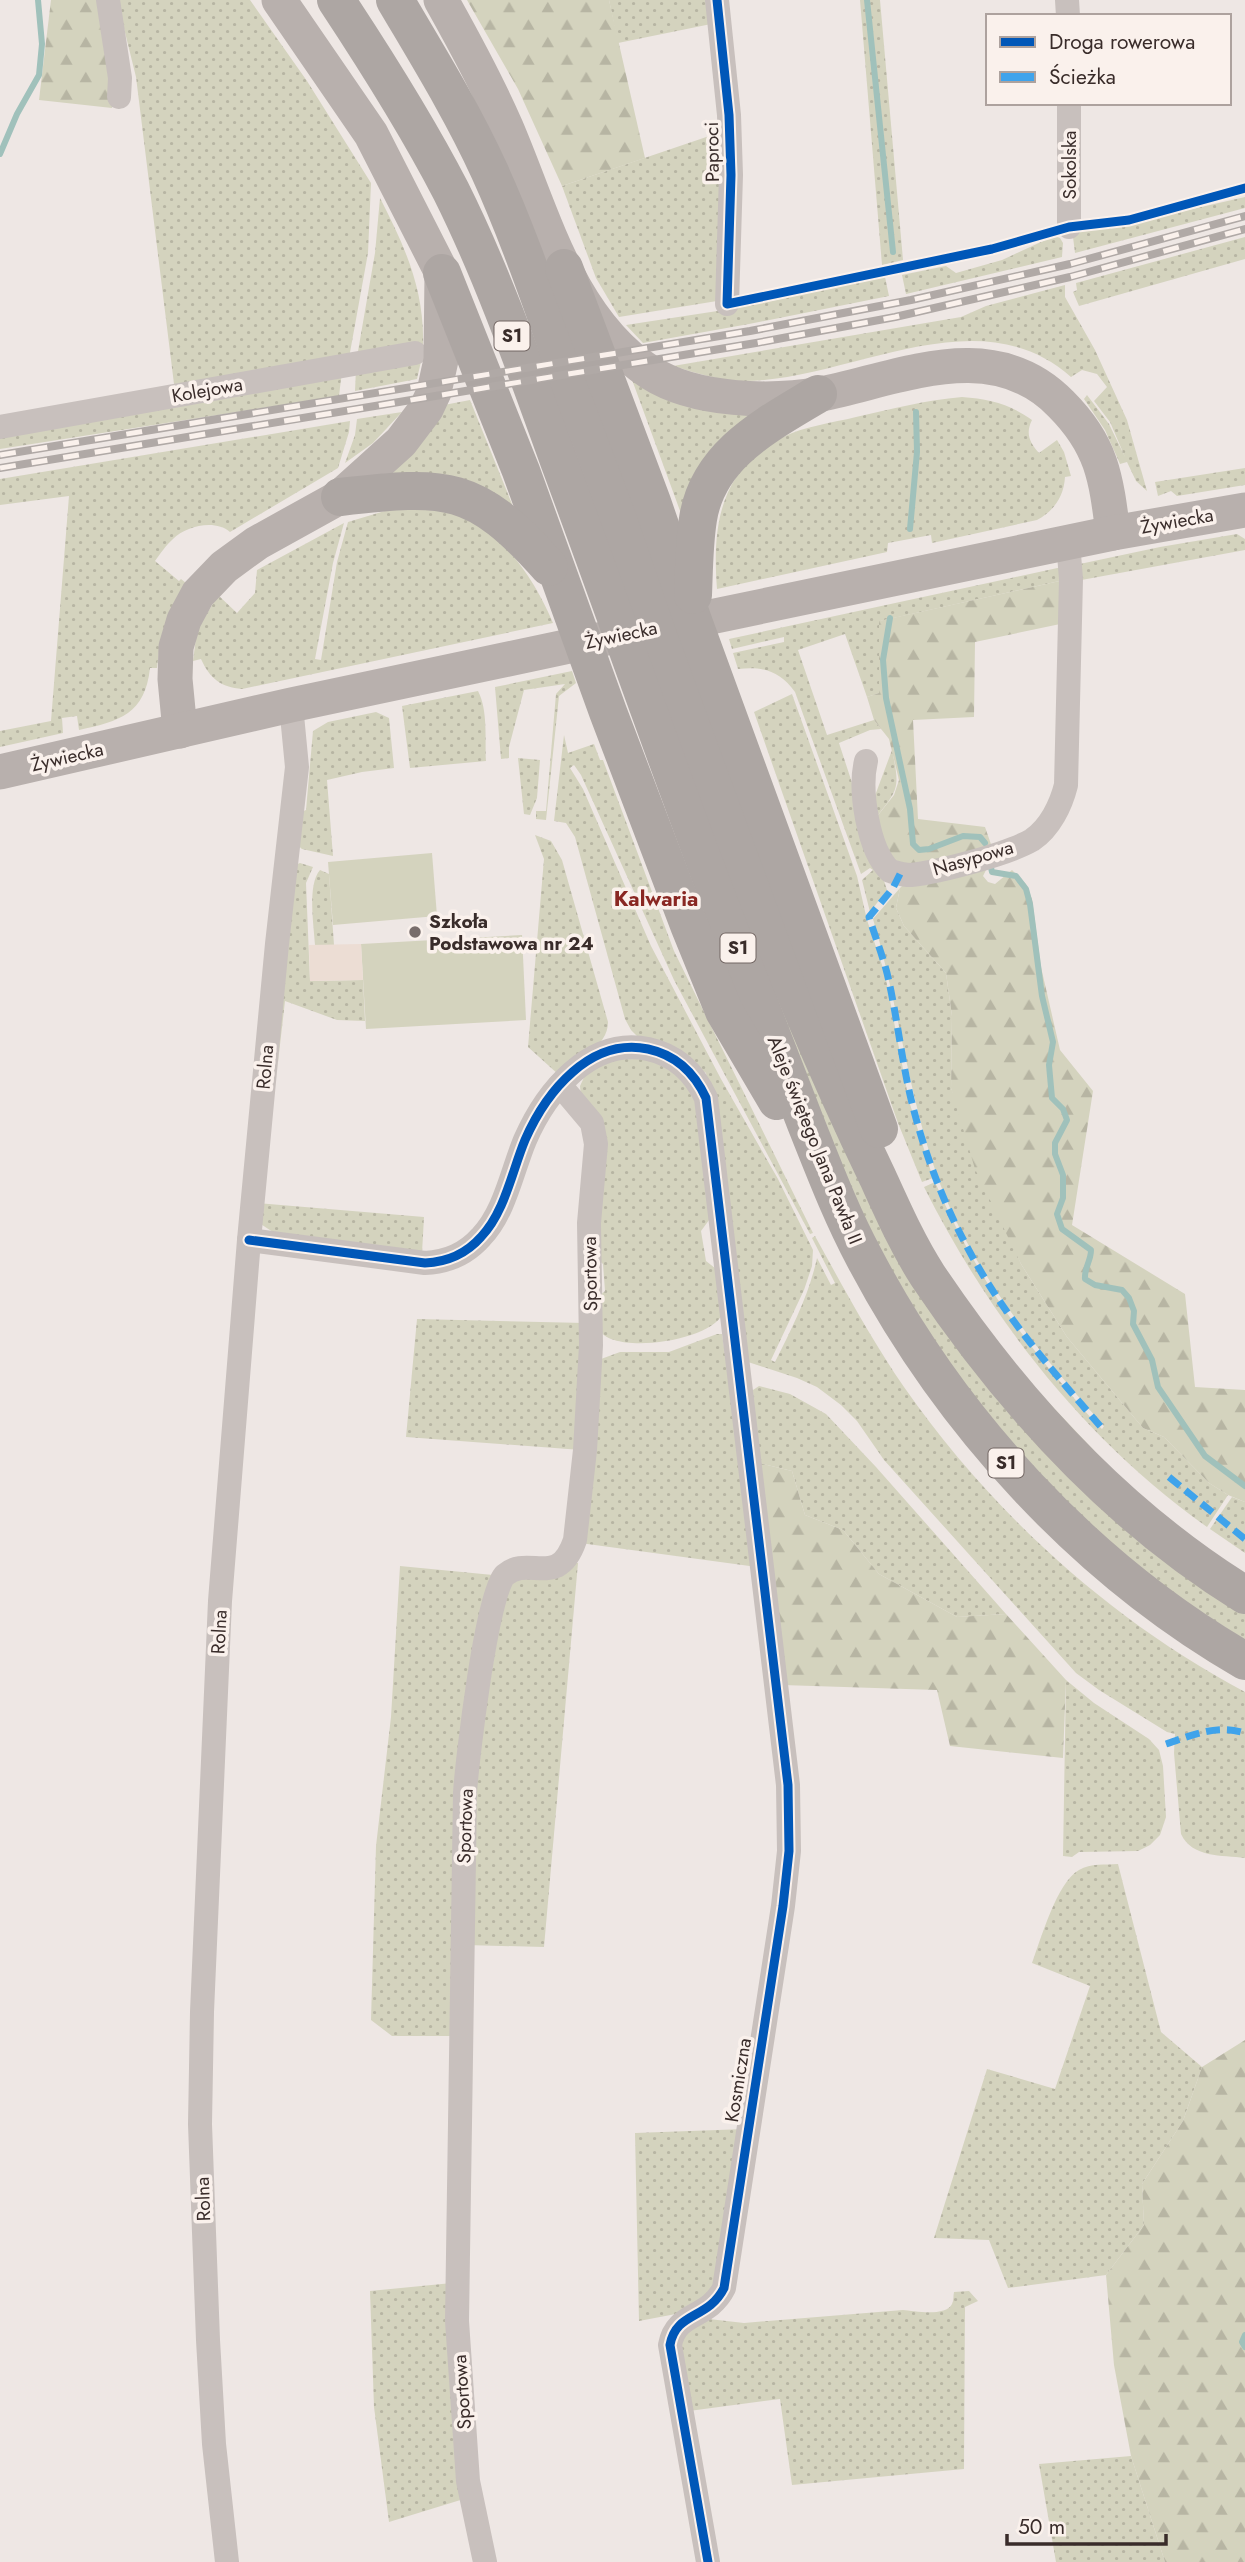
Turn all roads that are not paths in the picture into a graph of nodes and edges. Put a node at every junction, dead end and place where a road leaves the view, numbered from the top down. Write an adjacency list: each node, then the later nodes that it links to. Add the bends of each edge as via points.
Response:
1 (108, 0): 7 (street)
2 (279, 0): 11 (main road, via 371,134)
3 (336, 0): 28 (highway, Aleje świętego Jana Pawła II / S1, via 402,103 470,233 529,379 716,893)
4 (396, 0): 22 (highway, S1, via 489,170 597,454)
5 (441, 0): 10 (main road, via 506,125)
6 (717, 0): 12 (street, Paproci, via 731,175)
7 (119, 97)
8 (1069, 105): 9 (street, Sokolska)
9 (1069, 227)
10 (564, 268): 14 (main road, via 612,340 672,384 718,396); 21 (highway)
11 (442, 273): 16 (main road, via 442,360 430,401 401,442); 20 (highway)
12 (727, 304)
13 (415, 353): 15 (street, Kolejowa)
14 (818, 394): 18 (main road, via 913,371 961,365 1025,378 1054,397 1089,436 1106,484); 21 (highway, via 739,445 716,474 698,517)
15 (0, 427)
16 (340, 497): 20 (highway, via 412,489 470,500 510,526); 24 (main road, via 257,543 208,581 190,607 176,647)
17 (1245, 510): 18 (main road, Żywiecka)
18 (1112, 533): 19 (main road, Żywiecka)
19 (1068, 542): 23 (main road, Żywiecka); 25 (street, Nasypowa, via 1066,785 1062,802 1043,830 1032,840 967,863 911,875 890,871 878,854 864,807)
20 (563, 583): 28 (highway, via 724,1011)
21 (692, 618): 22 (highway)
22 (698, 685): 30 (highway, via 800,909 907,1209 908,1242 927,1274 1054,1436 1162,1538)
23 (291, 705): 24 (main road, Żywiecka); 29 (street, Rolna, via 297,767)
24 (180, 731): 26 (main road, Żywiecka)
25 (866, 761)
26 (0, 772)
27 (560, 1086): 29 (street, Kosmiczna, via 527,1138 489,1228 463,1253 425,1263); 33 (street, Sportowa, via 592,1123 596,1144 589,1223 585,1450 575,1540 571,1553 557,1566 512,1571 500,1581 468,1744 465,1793 457,2321 468,2482); 34 (street, Kosmiczna, via 580,1064 598,1054 620,1046 639,1047 682,1064 706,1098 788,1785 789,1851 783,1906 724,2288 707,2309 680,2323 670,2344)
28 (837, 1202): 31 (highway, Aleje świętego Jana Pawła II / S1, via 905,1330 992,1447 1124,1576)
29 (249, 1240): 32 (street, Rolna, via 220,1601 200,2124 214,2444)
30 (1245, 1595)
31 (1245, 1661)
32 (227, 2562)
33 (485, 2562)
34 (708, 2562)

